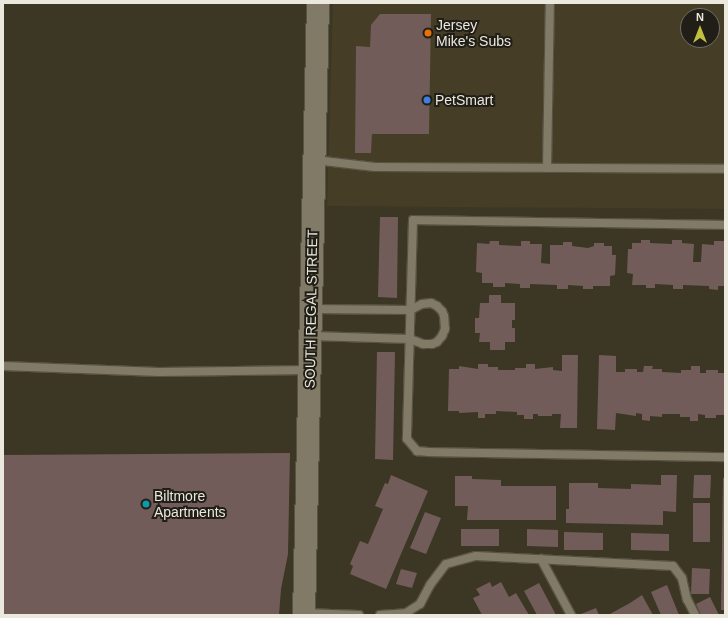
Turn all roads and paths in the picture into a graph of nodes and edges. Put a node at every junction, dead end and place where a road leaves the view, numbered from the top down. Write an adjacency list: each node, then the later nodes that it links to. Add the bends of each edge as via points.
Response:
1 (318, 3): 3 (main road, SOUTH REGAL STREET)
2 (550, 3): 4 (lane)
3 (314, 160): 4 (lane, via 375,167); 7 (main road, SOUTH REGAL STREET)
4 (547, 168): 5 (lane)
5 (725, 169)
6 (725, 225): 8 (lane, via 413,220)
7 (311, 309): 8 (lane); 9 (main road, SOUTH REGAL STREET)
8 (410, 310): 10 (lane); 10 (lane, via 422,304 431,303 437,306 444,316 445,329 438,342 432,344)
9 (310, 336): 10 (lane); 12 (main road, SOUTH REGAL STREET)
10 (410, 339): 13 (lane, via 407,439 417,451)
11 (3, 366): 12 (lane, via 159,372)
12 (310, 370): 15 (main road, SOUTH REGAL STREET)
13 (725, 457)
14 (541, 559): 17 (lane, via 476,556 446,564 420,604 406,613); 18 (lane); 19 (lane, via 673,566 682,578 687,599)
15 (304, 614): 16 (lane)
16 (358, 615)
17 (380, 615)
18 (570, 615)
19 (695, 615)

